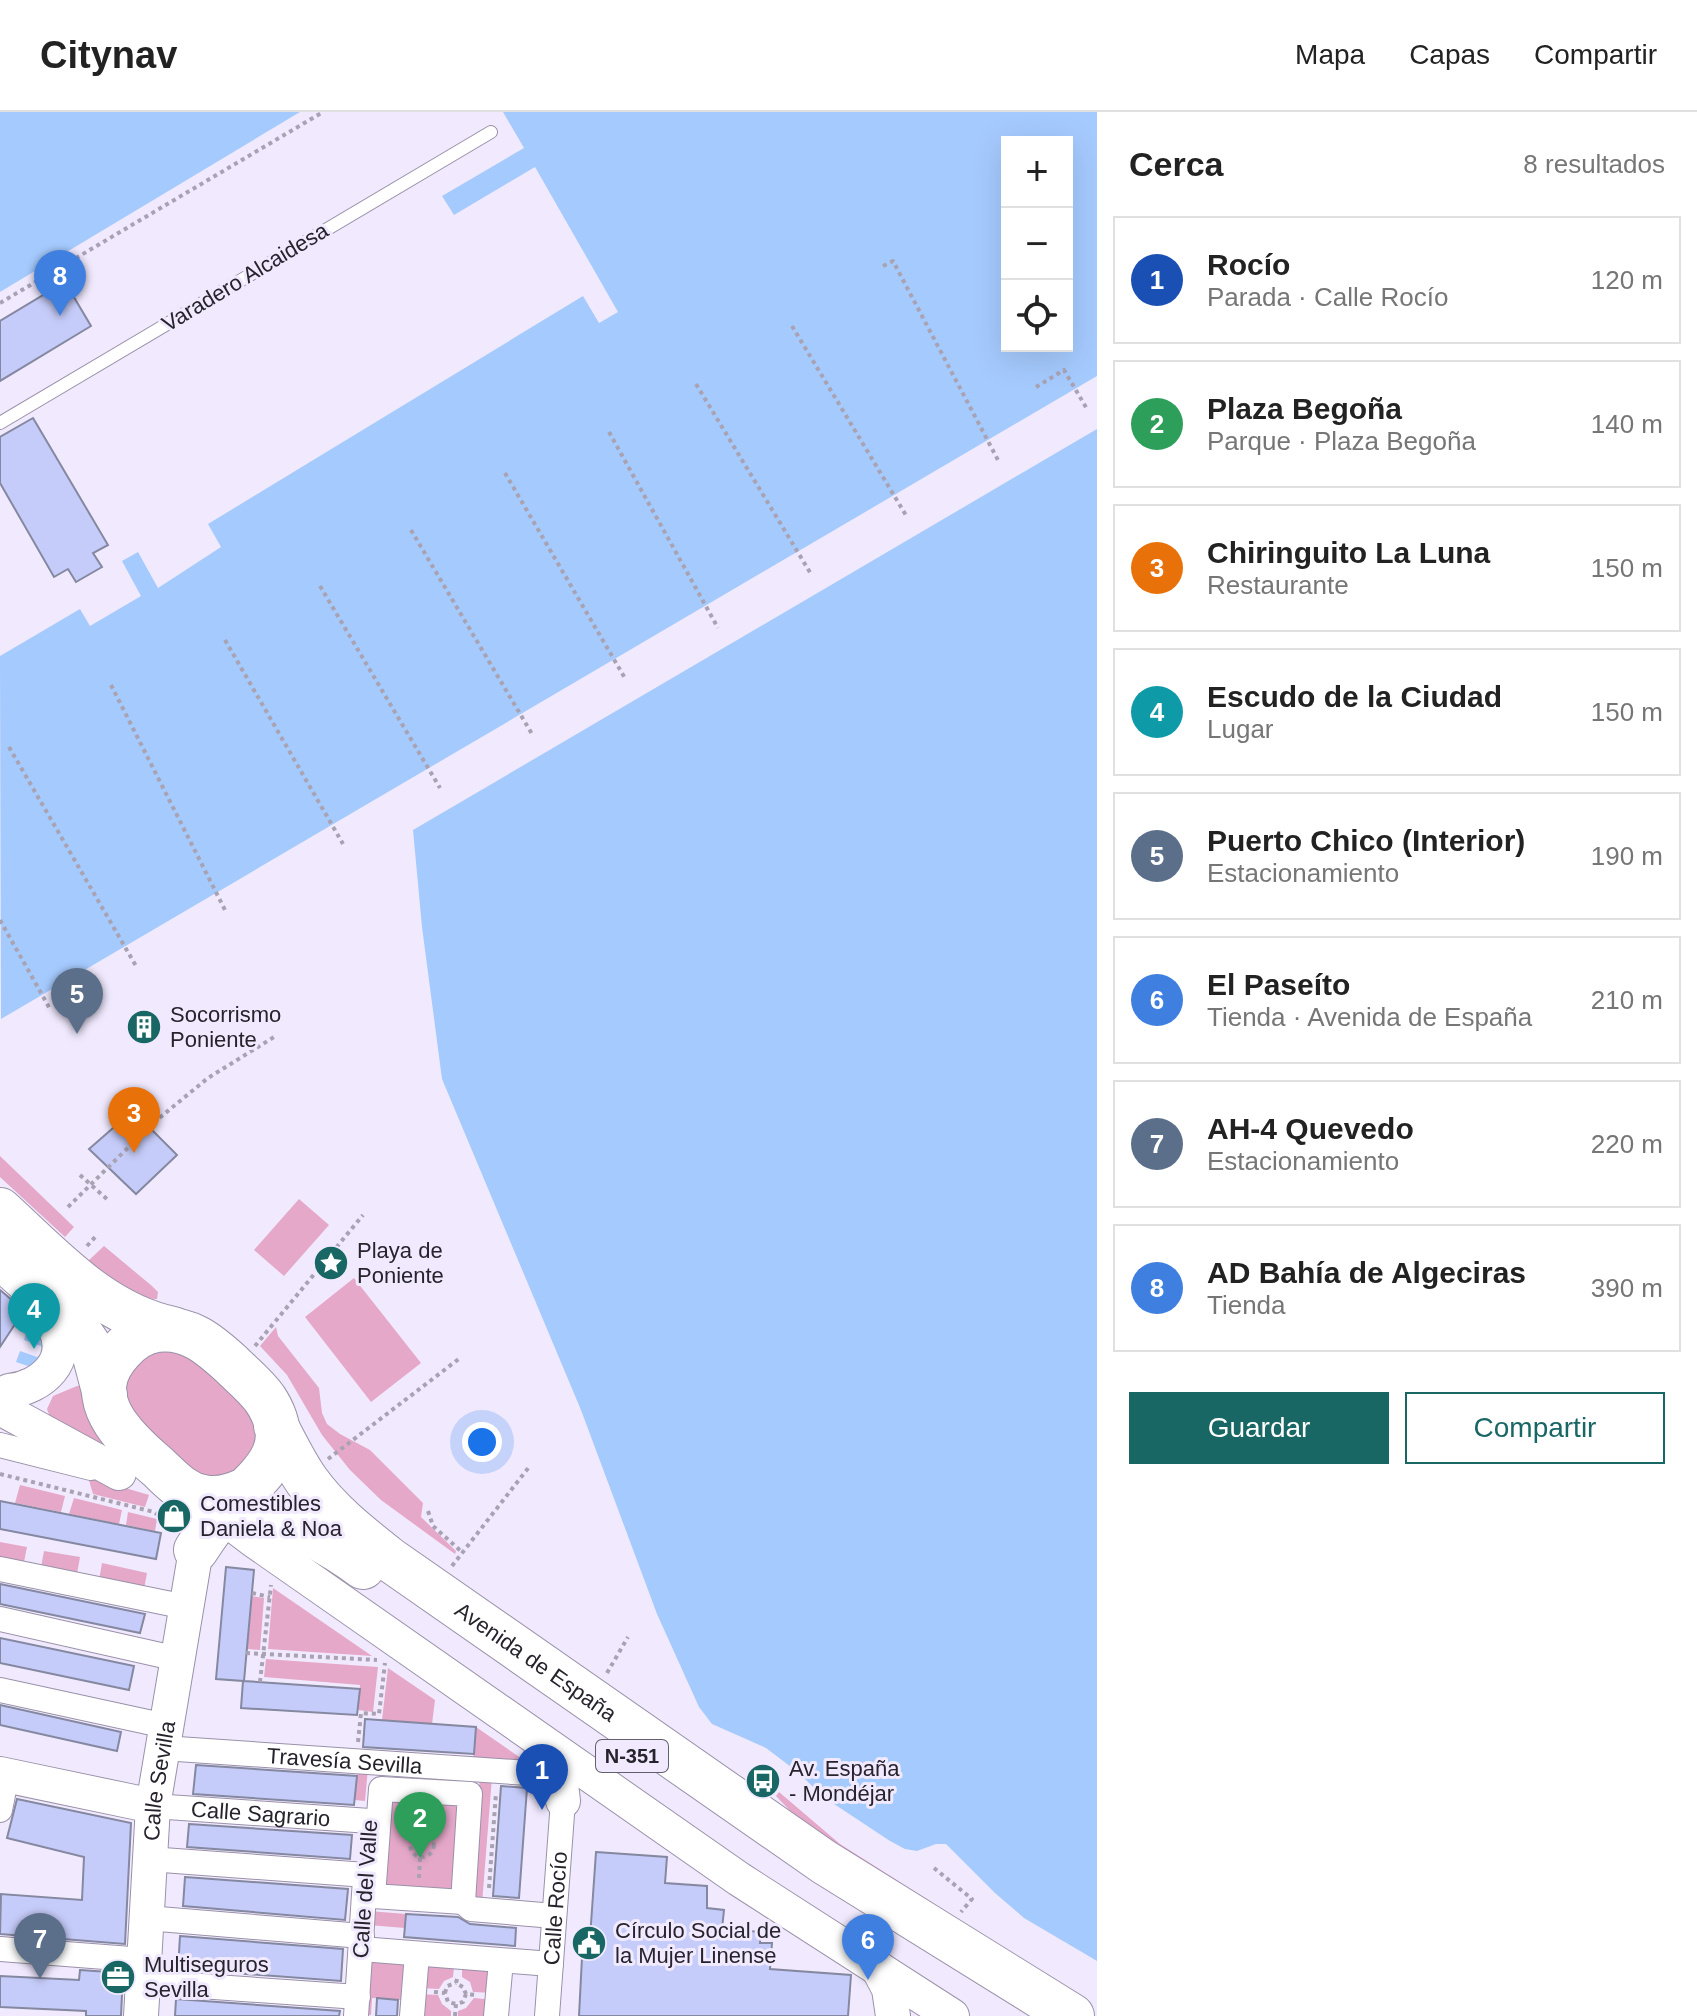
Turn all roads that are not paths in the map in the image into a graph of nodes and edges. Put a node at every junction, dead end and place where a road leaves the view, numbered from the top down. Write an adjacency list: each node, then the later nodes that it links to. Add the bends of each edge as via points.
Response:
1 (491, 132): 2 (lane, Varadero Alcaidesa)
2 (0, 423)
3 (0, 1210): 6 (highway, N-351, via 98,1298 135,1319)
4 (0, 1256): 7 (highway, N-351, via 73,1322)
5 (0, 1274): 8 (street, via 53,1324 59,1344 49,1374 34,1386)
6 (173, 1329): 7 (highway, via 142,1334); 9 (highway, N-351, via 211,1346 263,1395)
7 (107, 1371): 8 (street); 12 (highway, N-351, via 115,1425 125,1439)
8 (3, 1396): 11 (street)
9 (276, 1426): 12 (highway, via 273,1459 264,1474); 49 (highway, Avenida de España / N-351, via 309,1483 389,1559)
10 (0, 1445): 11 (street)
11 (119, 1473): 12 (highway)
12 (210, 1503): 14 (street, Calle Sevilla); 19 (street); 48 (highway, Avenida de España / N-351, via 291,1523 335,1547 795,1867)
13 (0, 1569): 14 (street)
14 (186, 1607): 16 (street, Calle Sevilla)
15 (0, 1619): 16 (street)
16 (178, 1659): 18 (street, Calle Sevilla)
17 (0, 1690): 18 (street, Travesía Sevilla)
18 (164, 1737): 21 (street, Travesía Sevilla); 26 (street, Calle Sevilla)
19 (539, 1760): 20 (street, Travesía Sevilla); 23 (street); 25 (street, via 559,1767)
20 (487, 1770): 21 (street, Travesía Sevilla); 24 (street)
21 (371, 1774): 24 (street); 28 (street, Calle del Valle); 30 (street)
22 (3, 1775): 26 (street); 27 (street)
23 (603, 1785): 25 (street, via 576,1787); 39 (street)
24 (470, 1794): 31 (street)
25 (563, 1801): 32 (street, Calle Rocío)
26 (153, 1806): 28 (street, Calle Sagrario); 29 (street, Calle Sevilla)
27 (0, 1810)
28 (370, 1821): 30 (street, Calle del Valle)
29 (149, 1859): 30 (street); 33 (street, Calle Sevilla)
30 (368, 1890): 31 (street); 34 (street, Calle del Valle)
31 (463, 1902): 32 (street, via 471,1909)
32 (554, 1916): 38 (street, Calle Rocío)
33 (147, 1918): 34 (street); 40 (street, Calle Sevilla)
34 (361, 1942): 36 (street); 42 (street, Calle del Valle)
35 (0, 1949): 40 (street)
36 (417, 1954): 37 (street); 46 (street)
37 (501, 1961): 38 (street); 41 (street)
38 (551, 1964): 47 (street, Calle Rocío)
39 (878, 1968): 43 (street); 44 (street, via 889,1989)
40 (144, 1971): 42 (street); 45 (street, Calle Sevilla)
41 (497, 2006)
42 (357, 2007)
43 (941, 2009): 44 (street, via 918,2003)
44 (893, 2015)
45 (141, 2016)
46 (412, 2016)
47 (547, 2016)
48 (1029, 2016)
49 (1072, 2016)

